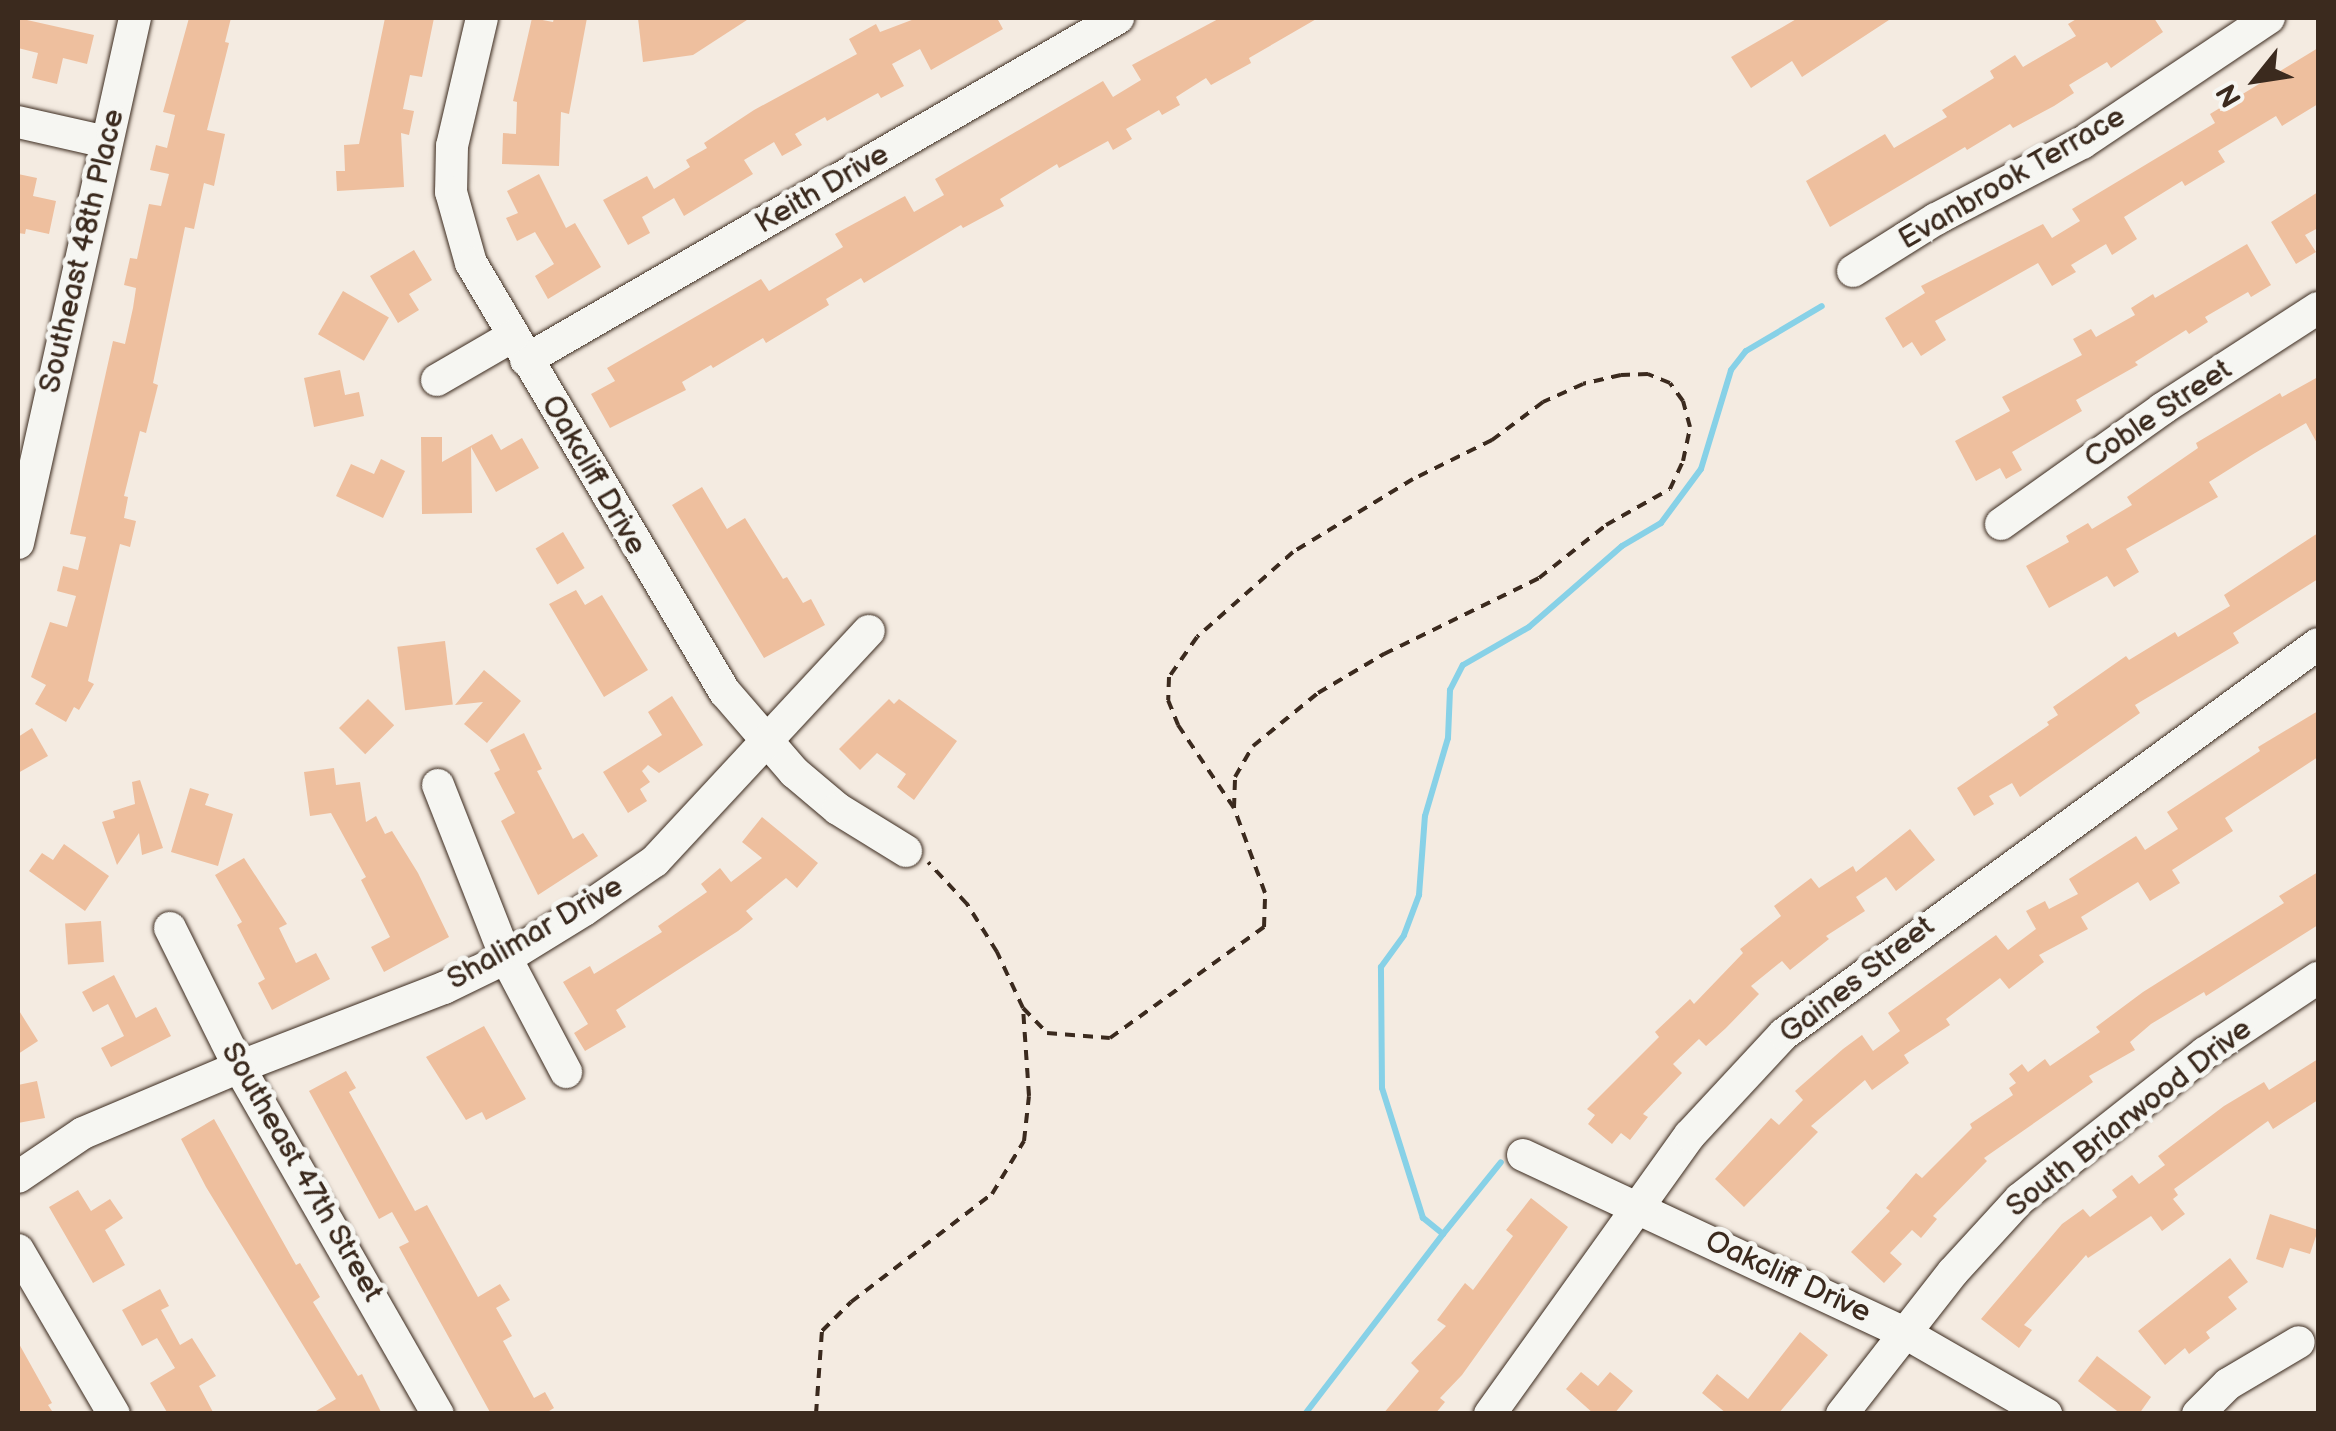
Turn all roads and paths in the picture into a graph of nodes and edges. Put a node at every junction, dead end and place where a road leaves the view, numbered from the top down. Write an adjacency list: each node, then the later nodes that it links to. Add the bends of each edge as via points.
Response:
1 (135, 18): 6 (street, Southeast 48th Place)
2 (482, 18): 9 (street, Oakcliff Drive, via 452,146 451,192 471,263)
3 (1118, 18): 9 (street, Keith Drive)
4 (2269, 18): 7 (street, Evanbrook Terrace, via 2082,143)
5 (18, 122): 6 (street)
6 (106, 142): 11 (street, Southeast 48th Place)
7 (1853, 271)
8 (2318, 308): 12 (street, Coble Street)
9 (520, 348): 10 (street, Keith Drive); 16 (street, Oakcliff Drive, via 685,628)
10 (438, 380)
11 (32, 408): 13 (street, Southeast 48th Place)
12 (2001, 524)
13 (18, 543)
14 (869, 631): 16 (street, Shalimar Drive)
15 (2318, 644): 28 (street, Gaines Street, via 1784,1034 1710,1111)
16 (767, 744): 19 (street, Oakcliff Drive, via 838,809); 21 (street, Shalimar Drive, via 654,861)
17 (438, 785): 21 (street)
18 (1234, 808): 18 (path, via 1243,762 1278,722 1384,654 1539,578 1606,524 1670,488 1690,427 1670,383 1648,374 1621,375 1543,402 1492,440 1293,552 1196,637 1169,677 1168,700); 23 (path, via 1266,893 1264,927 1110,1038 1047,1033)
19 (906, 851): 23 (path, via 935,866 967,904)
20 (170, 928): 24 (street, Southeast 47th Street)
21 (506, 958): 24 (street, Shalimar Drive); 25 (street)
22 (2318, 978): 30 (street, South Briarwood Drive, via 2205,1053 2048,1174 1989,1228)
23 (1023, 1008): 34 (path, via 1029,1096 1024,1141 992,1194 822,1331)
24 (239, 1066): 27 (street, Shalimar Drive, via 83,1133); 33 (street, Southeast 47th Street)
25 (566, 1072)
26 (1523, 1154): 28 (street, Oakcliff Drive)
27 (18, 1177)
28 (1640, 1206): 30 (street, Oakcliff Drive); 35 (street, Gaines Street)
29 (18, 1250): 32 (street)
30 (1905, 1332): 36 (street, South Briarwood Drive); 37 (street, Oakcliff Drive)
31 (2299, 1342): 38 (street, via 2228,1384)
32 (114, 1414)
33 (438, 1414)
34 (816, 1414)
35 (1490, 1414)
36 (1842, 1414)
37 (2046, 1414)
38 (2198, 1414)

